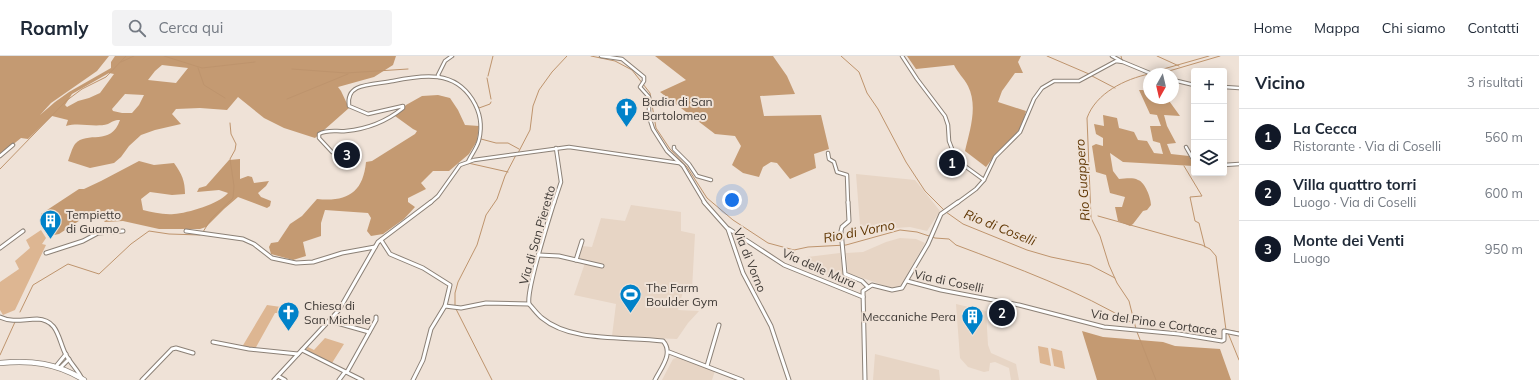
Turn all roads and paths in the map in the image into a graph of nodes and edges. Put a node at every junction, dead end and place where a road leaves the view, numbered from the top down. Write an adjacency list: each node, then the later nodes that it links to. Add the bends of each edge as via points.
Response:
1 (452, 56): 7 (street, via 446,61)
2 (601, 56): 21 (street, Via di Vorno, via 626,61 641,72 644,81 640,86 649,97 649,117 653,129 667,151)
3 (902, 56): 27 (street, via 945,116 953,154)
4 (1112, 56): 5 (street)
5 (1122, 61): 6 (street); 27 (street, via 1116,61 1079,81 1054,81 1042,88 1034,99 1020,132 995,157)
6 (1143, 70)
7 (439, 77): 17 (street, via 403,80 357,88 353,91 348,100 349,106 366,114 403,108 390,118 369,126 347,131 330,130 319,134 332,152); 20 (street, via 453,82 466,91 478,109 479,141)
8 (1179, 81): 9 (street)
9 (1191, 84)
10 (1227, 87): 11 (street)
11 (1239, 88)
12 (13, 145): 18 (street)
13 (674, 147): 22 (street)
14 (1186, 147): 19 (street)
15 (556, 148): 20 (street); 21 (street, via 568,147); 37 (street, Via di San Pieretto, via 561,182)
16 (828, 153): 41 (street, via 837,172 847,175 849,221 842,229 845,274 862,281)
17 (342, 155)
18 (0, 156)
19 (1191, 156)
20 (468, 162): 32 (street, via 460,165 438,196)
21 (680, 163): 25 (street, Via di Vorno)
22 (689, 164): 25 (street); 26 (street, via 697,176)
23 (1239, 164): 24 (street)
24 (1227, 165)
25 (683, 166): 28 (street, Via di Vorno, via 705,203)
26 (711, 180)
27 (984, 180): 40 (street, Via di Coselli, via 939,218)
28 (728, 229): 42 (street, Via delle Mura, via 784,265); 73 (street, Via di Vorno, via 743,273 771,326)
29 (23, 231): 35 (street)
30 (186, 231): 34 (street, via 243,240 254,244 272,258 296,263 313,262)
31 (123, 232): 36 (street, via 98,233 83,241)
32 (381, 240): 34 (street); 44 (street, via 390,254 423,268 450,284)
33 (582, 241): 38 (street)
34 (375, 247): 48 (street, via 344,304)
35 (0, 248)
36 (46, 253)
37 (539, 255): 38 (street); 43 (street, Via di San Pieretto)
38 (576, 260): 39 (street)
39 (602, 266)
40 (907, 281): 41 (street, Via di Coselli, via 902,288 895,290 872,285); 45 (street, Via di Coselli)
41 (868, 287): 42 (street, via 863,291)
42 (862, 297): 74 (street)
43 (529, 304): 44 (street, Via di San Pieretto, via 486,303 462,308); 54 (street, Via di San Pieretto, via 541,318 568,332 656,340 666,343)
44 (445, 306): 70 (street, via 431,329 423,360)
45 (1035, 309): 51 (street, Via del Pino e Cortacce, via 1104,327 1180,334 1222,341 1226,331)
46 (0, 317): 56 (street, via 50,322 55,327)
47 (376, 317): 50 (street)
48 (330, 321): 50 (street); 53 (street)
49 (719, 325): 61 (street)
50 (369, 332): 62 (street)
51 (1239, 334)
52 (213, 342): 57 (street)
53 (302, 350): 57 (street); 62 (street)
54 (669, 352): 61 (street); 71 (street)
55 (193, 353): 65 (street, via 172,349)
56 (66, 354): 58 (street); 60 (street)
57 (298, 354): 63 (street)
58 (69, 359): 60 (street); 64 (street)
59 (0, 364): 60 (main road, via 32,362)
60 (59, 366): 64 (main road)
61 (707, 366): 72 (street)
62 (346, 372): 68 (street); 69 (street)
63 (278, 376): 66 (street); 67 (street)
64 (83, 379)
65 (142, 380)
66 (274, 380)
67 (285, 380)
68 (339, 380)
69 (362, 380)
70 (413, 380)
71 (655, 380)
72 (742, 380)
73 (789, 380)
74 (865, 380)

